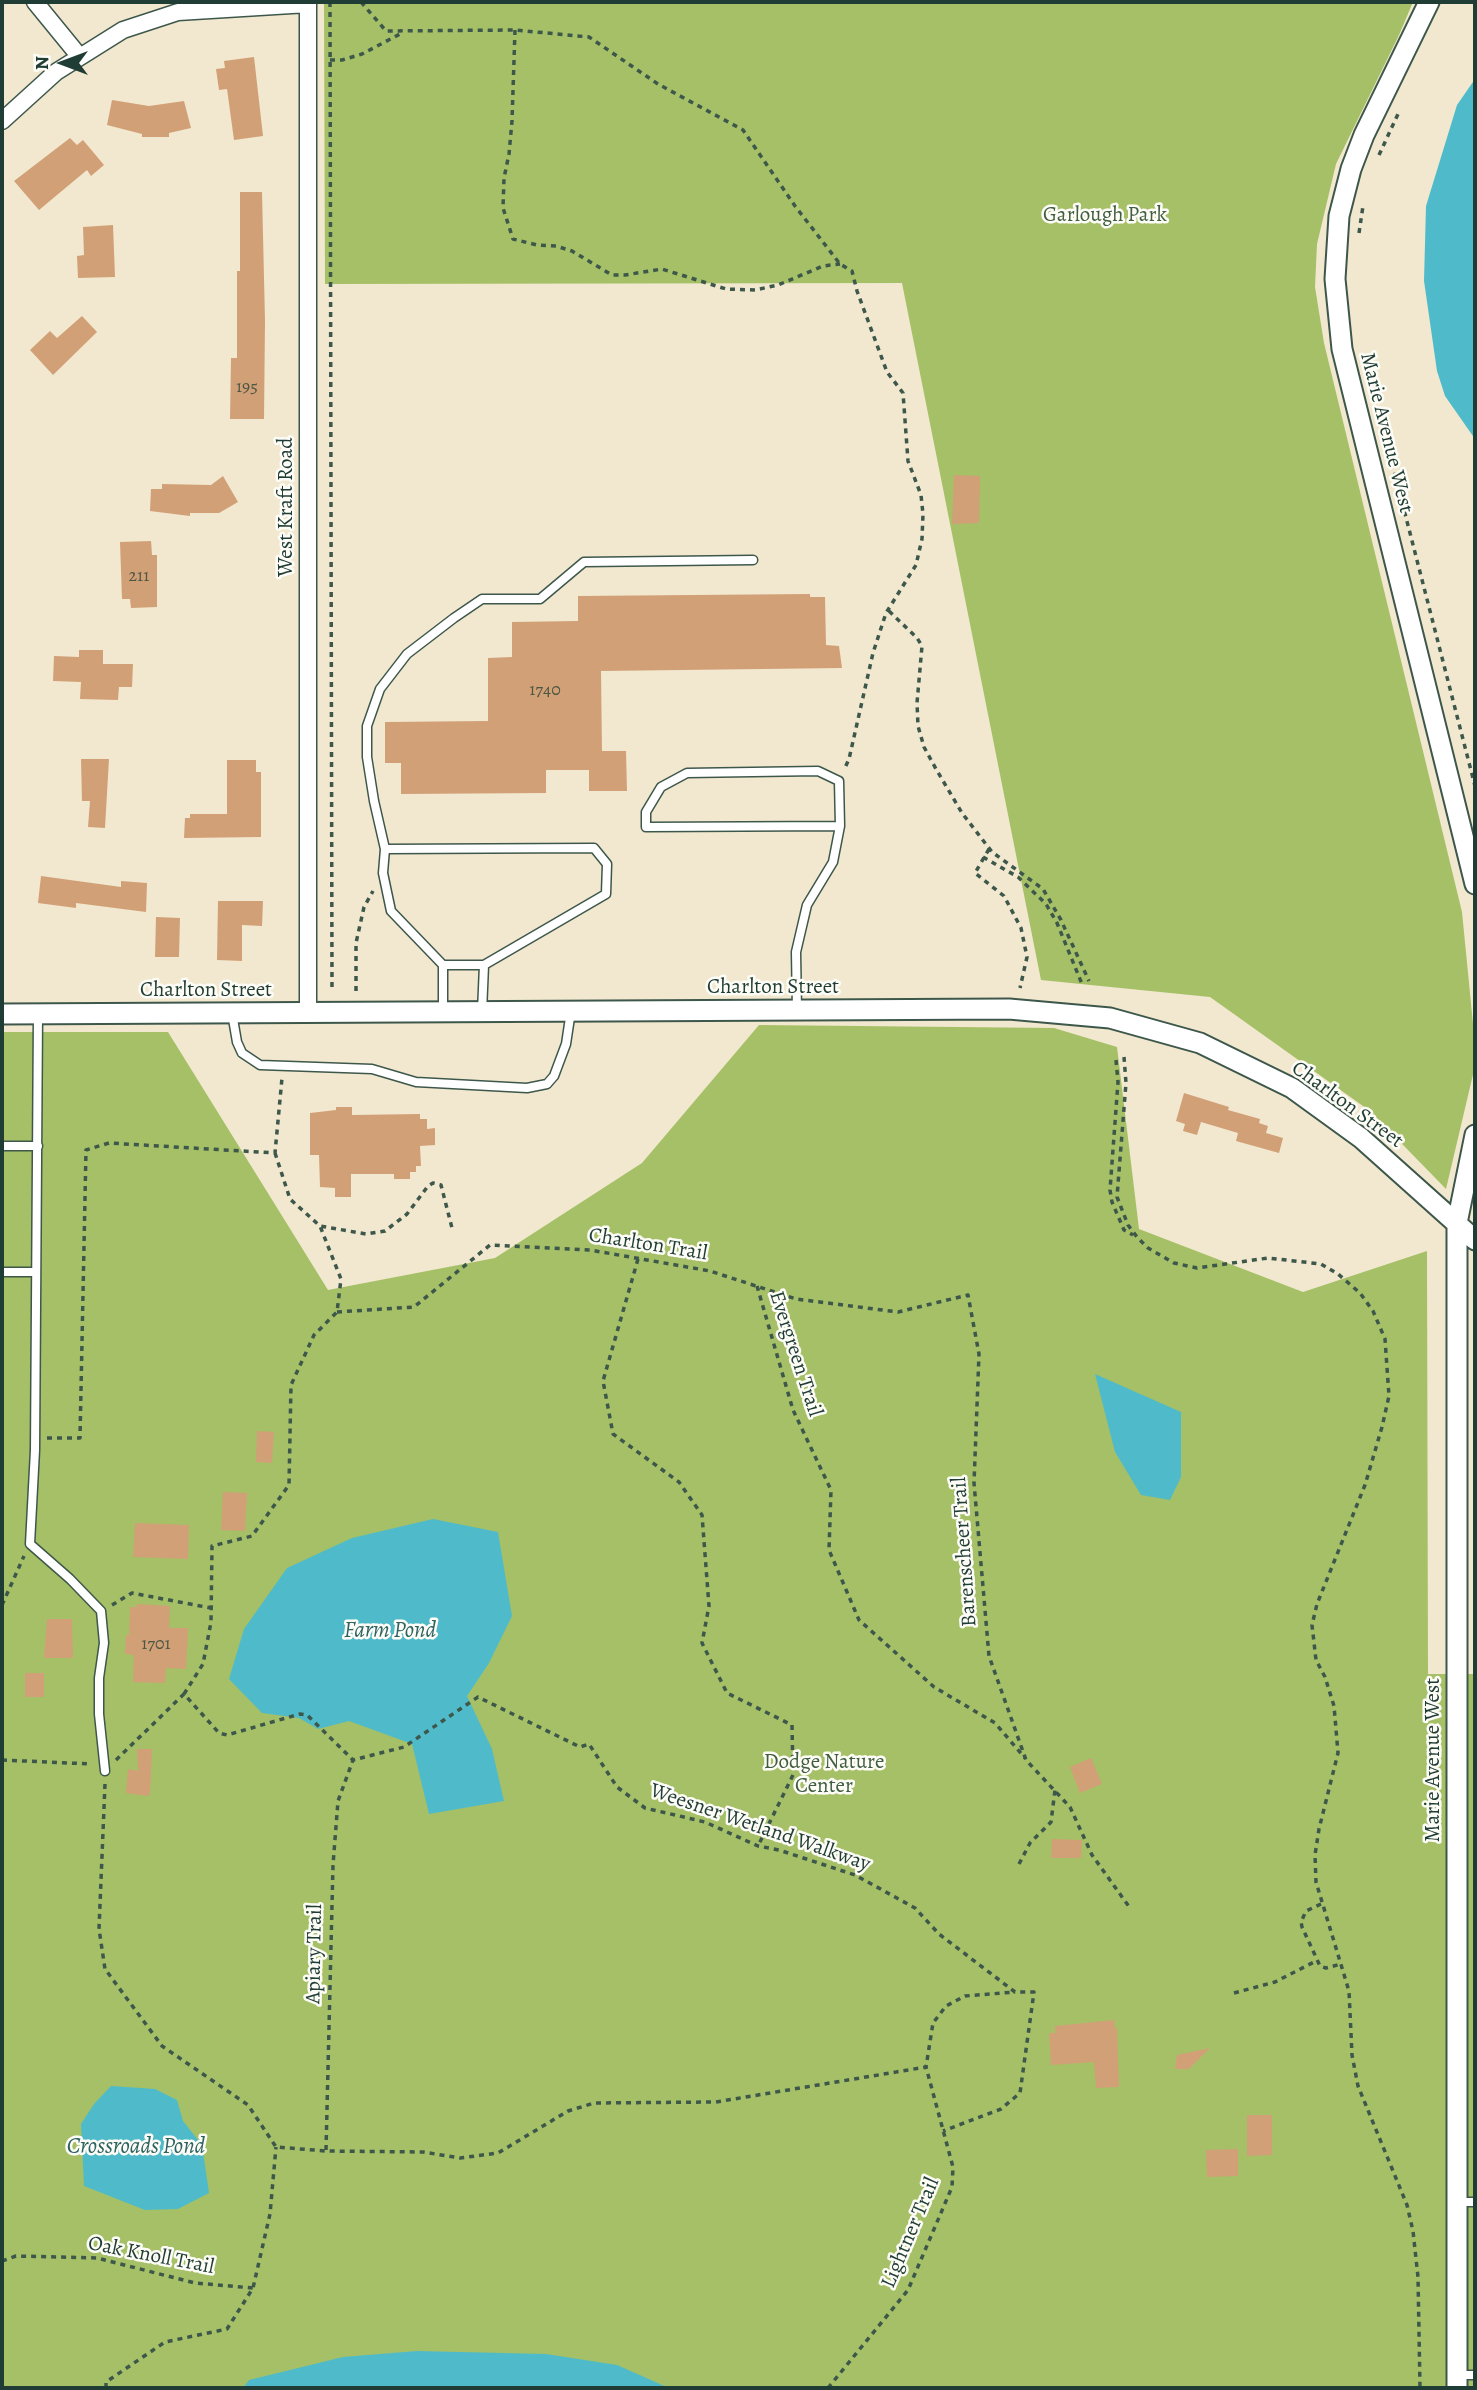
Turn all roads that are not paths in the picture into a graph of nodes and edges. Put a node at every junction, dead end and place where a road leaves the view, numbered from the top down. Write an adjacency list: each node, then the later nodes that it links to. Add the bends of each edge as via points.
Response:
1 (35, 2): 4 (street)
2 (1429, 2): 9 (street, Marie Avenue West, via 1351,169 1339,216 1335,279 1342,349)
3 (308, 3): 4 (street, via 178,12 123,30); 17 (street, West Kraft Road)
4 (80, 57): 5 (street, via 56,72)
5 (2, 121)
6 (754, 560): 8 (lane, via 584,562 540,599 482,600 407,654 380,689 367,726 367,757)
7 (840, 825): 7 (lane, via 839,781 818,771 687,774 661,787 646,812 646,827); 12 (lane, via 833,862 807,905 796,952)
8 (386, 849): 10 (lane, via 383,873 391,911); 11 (lane, via 594,848 607,864 606,894)
9 (1475, 884)
10 (443, 965): 11 (lane); 13 (lane)
11 (484, 965): 14 (lane)
12 (797, 1010): 15 (street, Charlton Street); 23 (street, Charlton Street, via 1009,1009 1110,1018 1200,1043 1292,1088 1361,1138)
13 (443, 1012): 14 (street, Charlton Street); 17 (street, Charlton Street)
14 (482, 1012): 15 (street, Charlton Street)
15 (571, 1012): 16 (lane, via 558,1068 547,1084 527,1088 416,1082 372,1069 260,1065 242,1053)
16 (232, 1013): 17 (street, Charlton Street); 19 (street, Charlton Street)
17 (308, 1013)
18 (2, 1014): 19 (street, Charlton Street)
19 (38, 1014): 22 (lane)
20 (1475, 1135): 23 (street, Marie Avenue West)
21 (2, 1146): 22 (lane)
22 (38, 1146): 26 (lane)
23 (1457, 1223): 24 (street, Charlton Street); 28 (street, Marie Avenue West)
24 (1475, 1240)
25 (2, 1272): 26 (lane)
26 (36, 1272): 27 (lane, via 30,1544 101,1611 104,1643 99,1714)
27 (105, 1768)
28 (1466, 2202): 29 (street, Marie Avenue West)
29 (1463, 2380)

